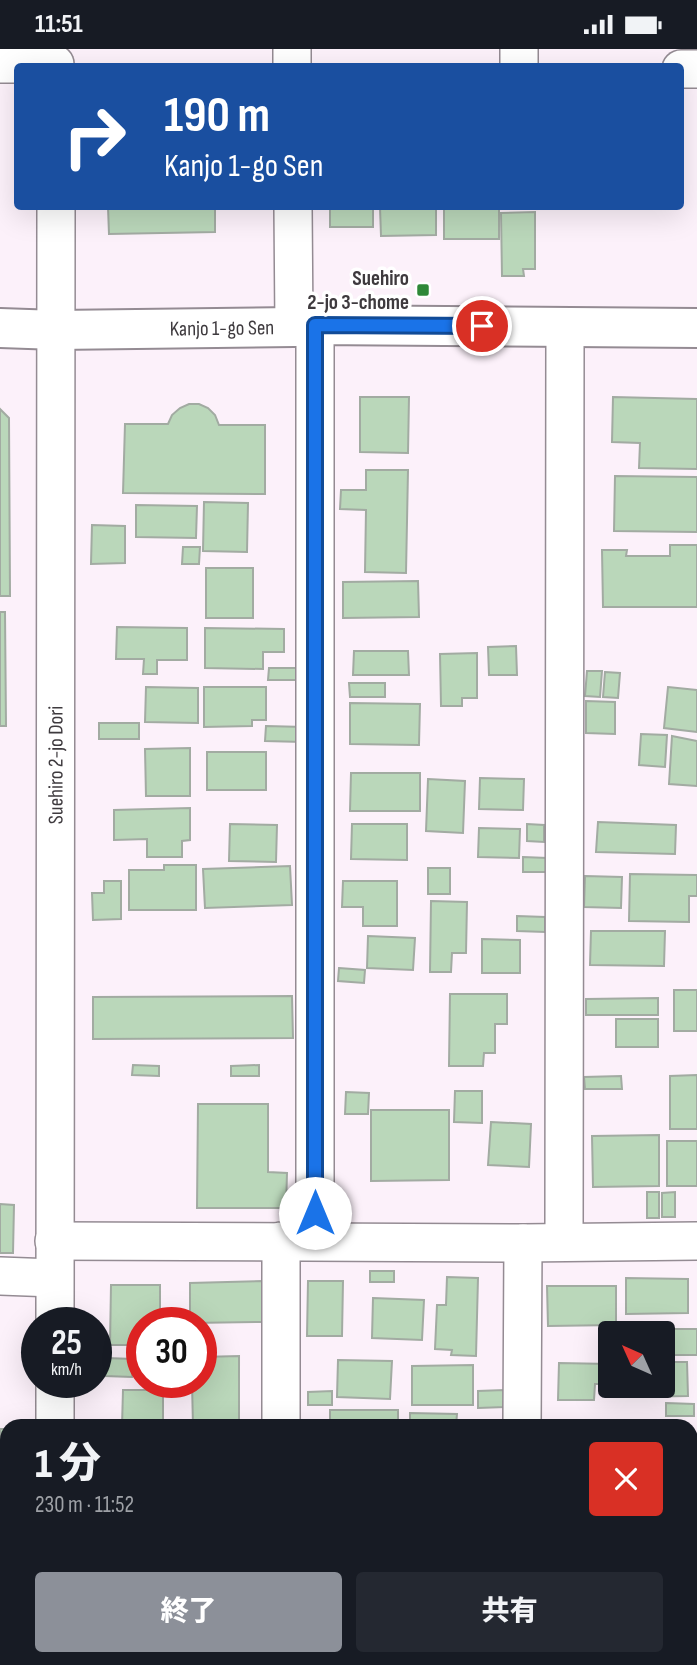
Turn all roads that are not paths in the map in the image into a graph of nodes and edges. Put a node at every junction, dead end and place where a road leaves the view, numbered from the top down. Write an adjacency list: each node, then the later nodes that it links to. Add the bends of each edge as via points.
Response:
1 (55, 60): 2 (street)
2 (0, 64)
3 (56, 210): 9 (street, Suehiro 2-jo Dori)
4 (293, 210): 5 (street)
5 (304, 326): 6 (main road, Kanjo 1-go Sen); 9 (main road, Kanjo 1-go Sen); 11 (street)
6 (565, 327): 8 (main road, Kanjo 1-go Sen); 12 (street)
7 (0, 328): 9 (main road, Kanjo 1-go Sen)
8 (697, 328)
9 (57, 330): 10 (street, Suehiro 2-jo Dori)
10 (54, 1241): 11 (street); 16 (street, Suehiro 2-jo Dori)
11 (298, 1241): 14 (street); 20 (street)
12 (564, 1241): 13 (street); 14 (street)
13 (697, 1241)
14 (523, 1243): 21 (street)
15 (0, 1276): 16 (street)
16 (54, 1278): 17 (street, Suehiro 2-jo Dori)
17 (55, 1307)
18 (55, 1398): 19 (street)
19 (55, 1419)
20 (283, 1419)
21 (522, 1419)

